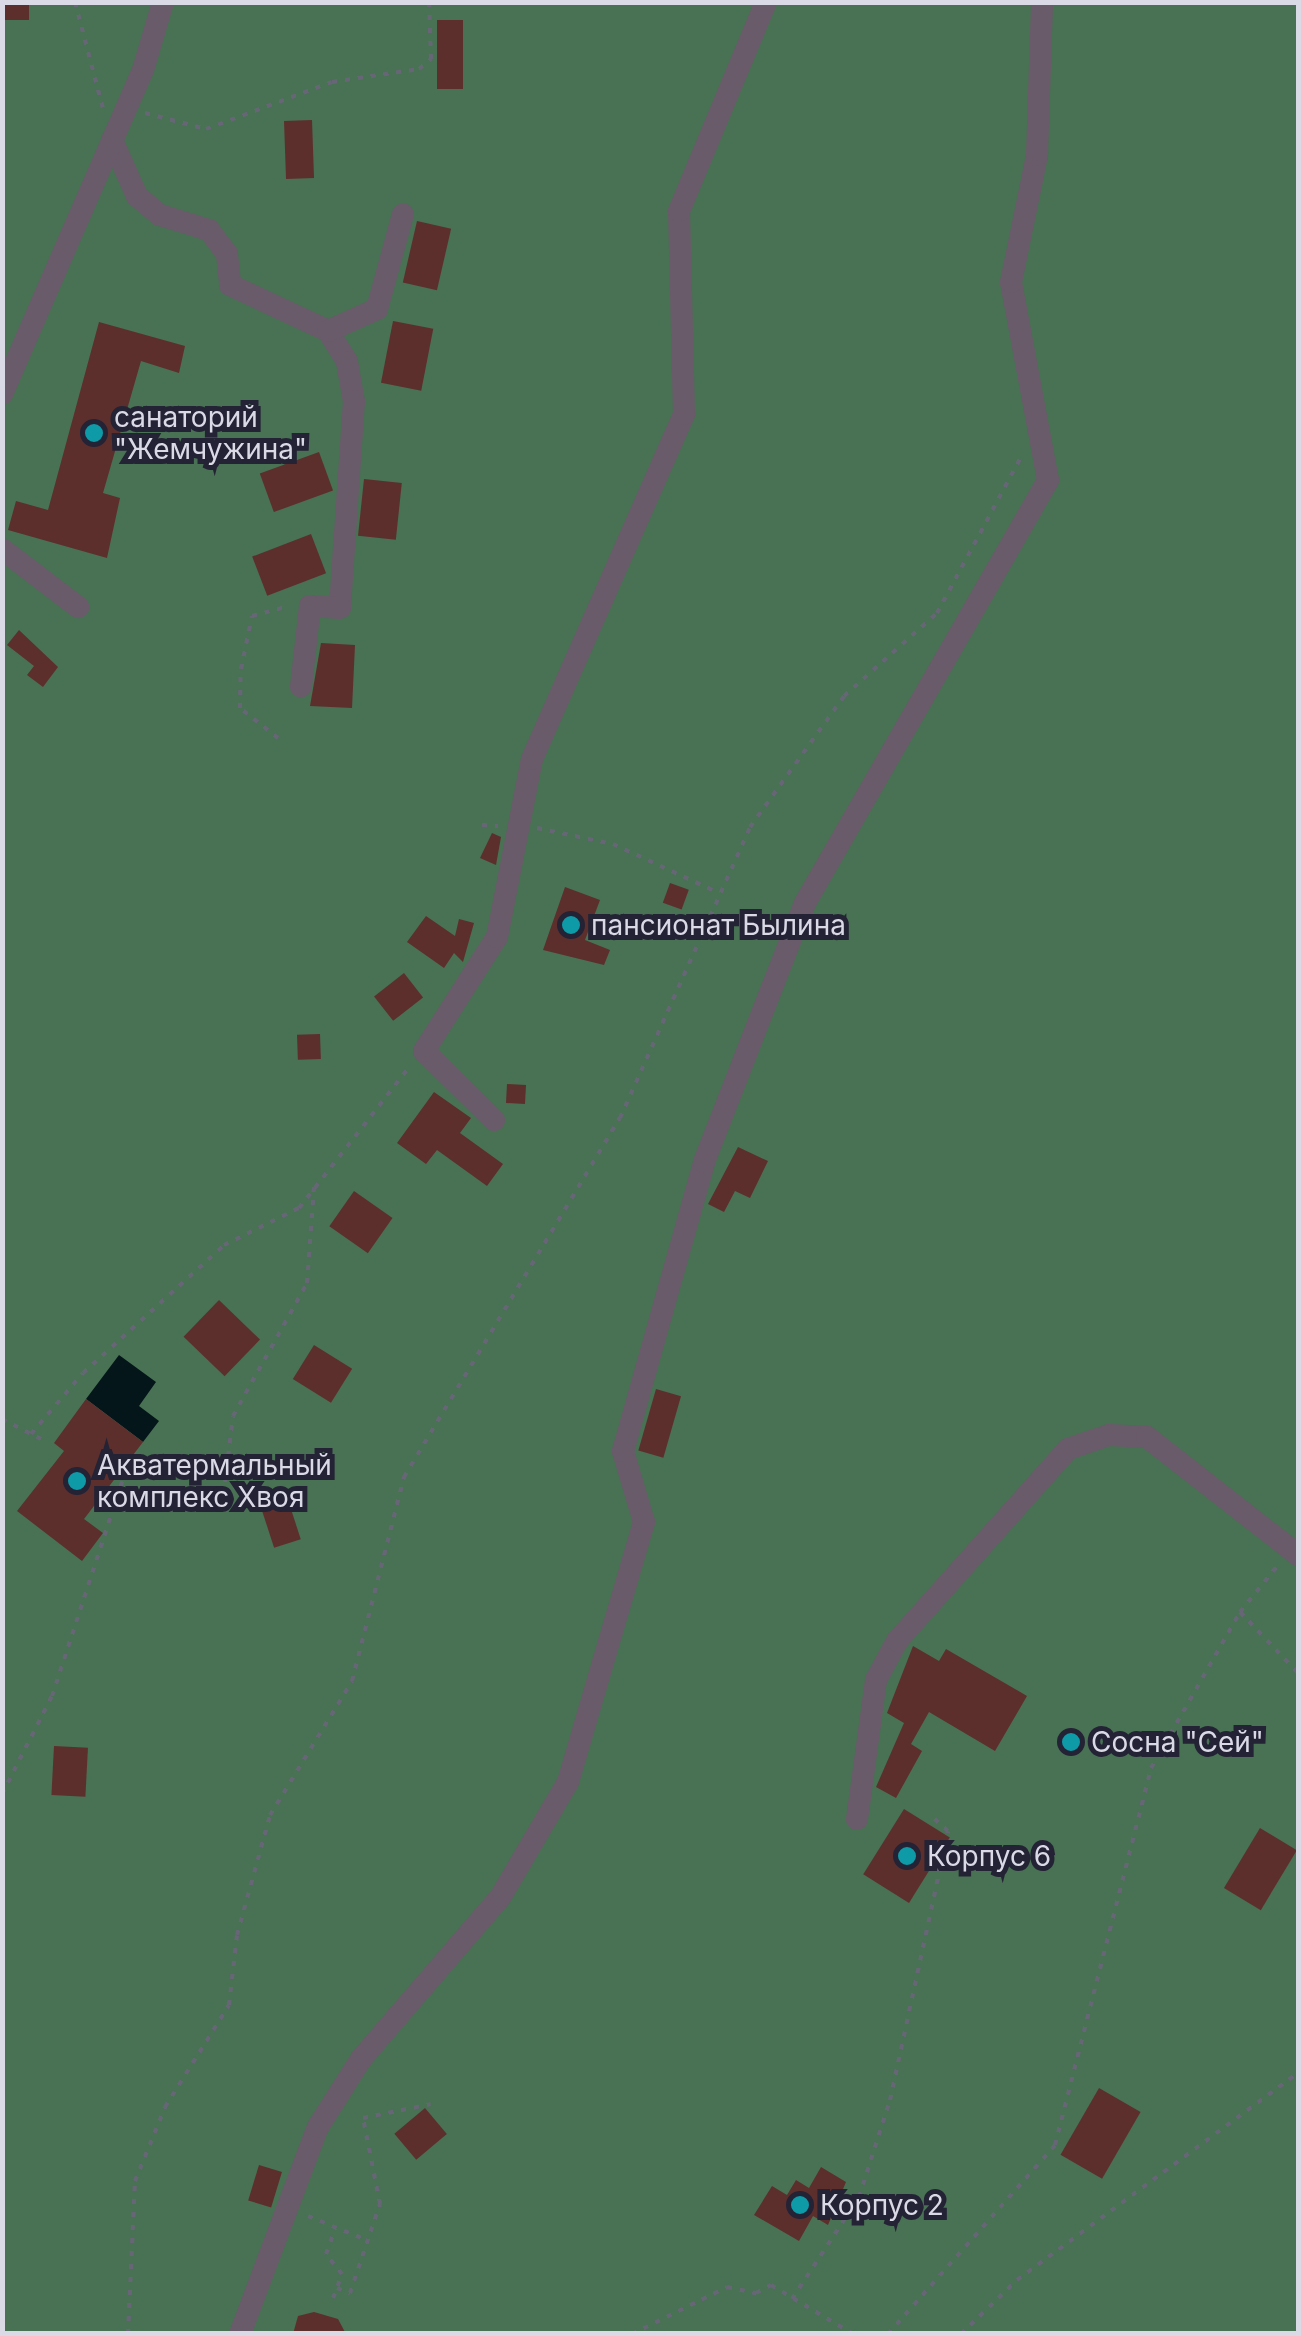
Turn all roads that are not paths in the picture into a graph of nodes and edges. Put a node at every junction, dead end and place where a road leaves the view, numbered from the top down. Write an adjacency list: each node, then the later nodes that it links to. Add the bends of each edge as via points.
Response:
1 (162, 2): 4 (street)
2 (766, 2): 11 (street, via 680,211 684,414 532,759 497,937 424,1052)
3 (1042, 2): 14 (street, via 1038,156 1011,282 1048,480 805,902 704,1162 623,1451 644,1522 568,1782 501,1896 361,2060 318,2127)
4 (112, 140): 6 (street, via 137,196 160,215 209,230 227,254 230,285); 7 (street)
5 (403, 214): 6 (street, via 377,309)
6 (328, 331): 10 (street, via 354,400 352,474 340,608 310,606)
7 (2, 394)
8 (2, 549): 9 (street)
9 (78, 607)
10 (301, 686)
11 (494, 1120)
12 (1296, 1548): 13 (street, via 1147,1437 1109,1435 1068,1449 897,1641 876,1680)
13 (857, 1819)
14 (240, 2334)

